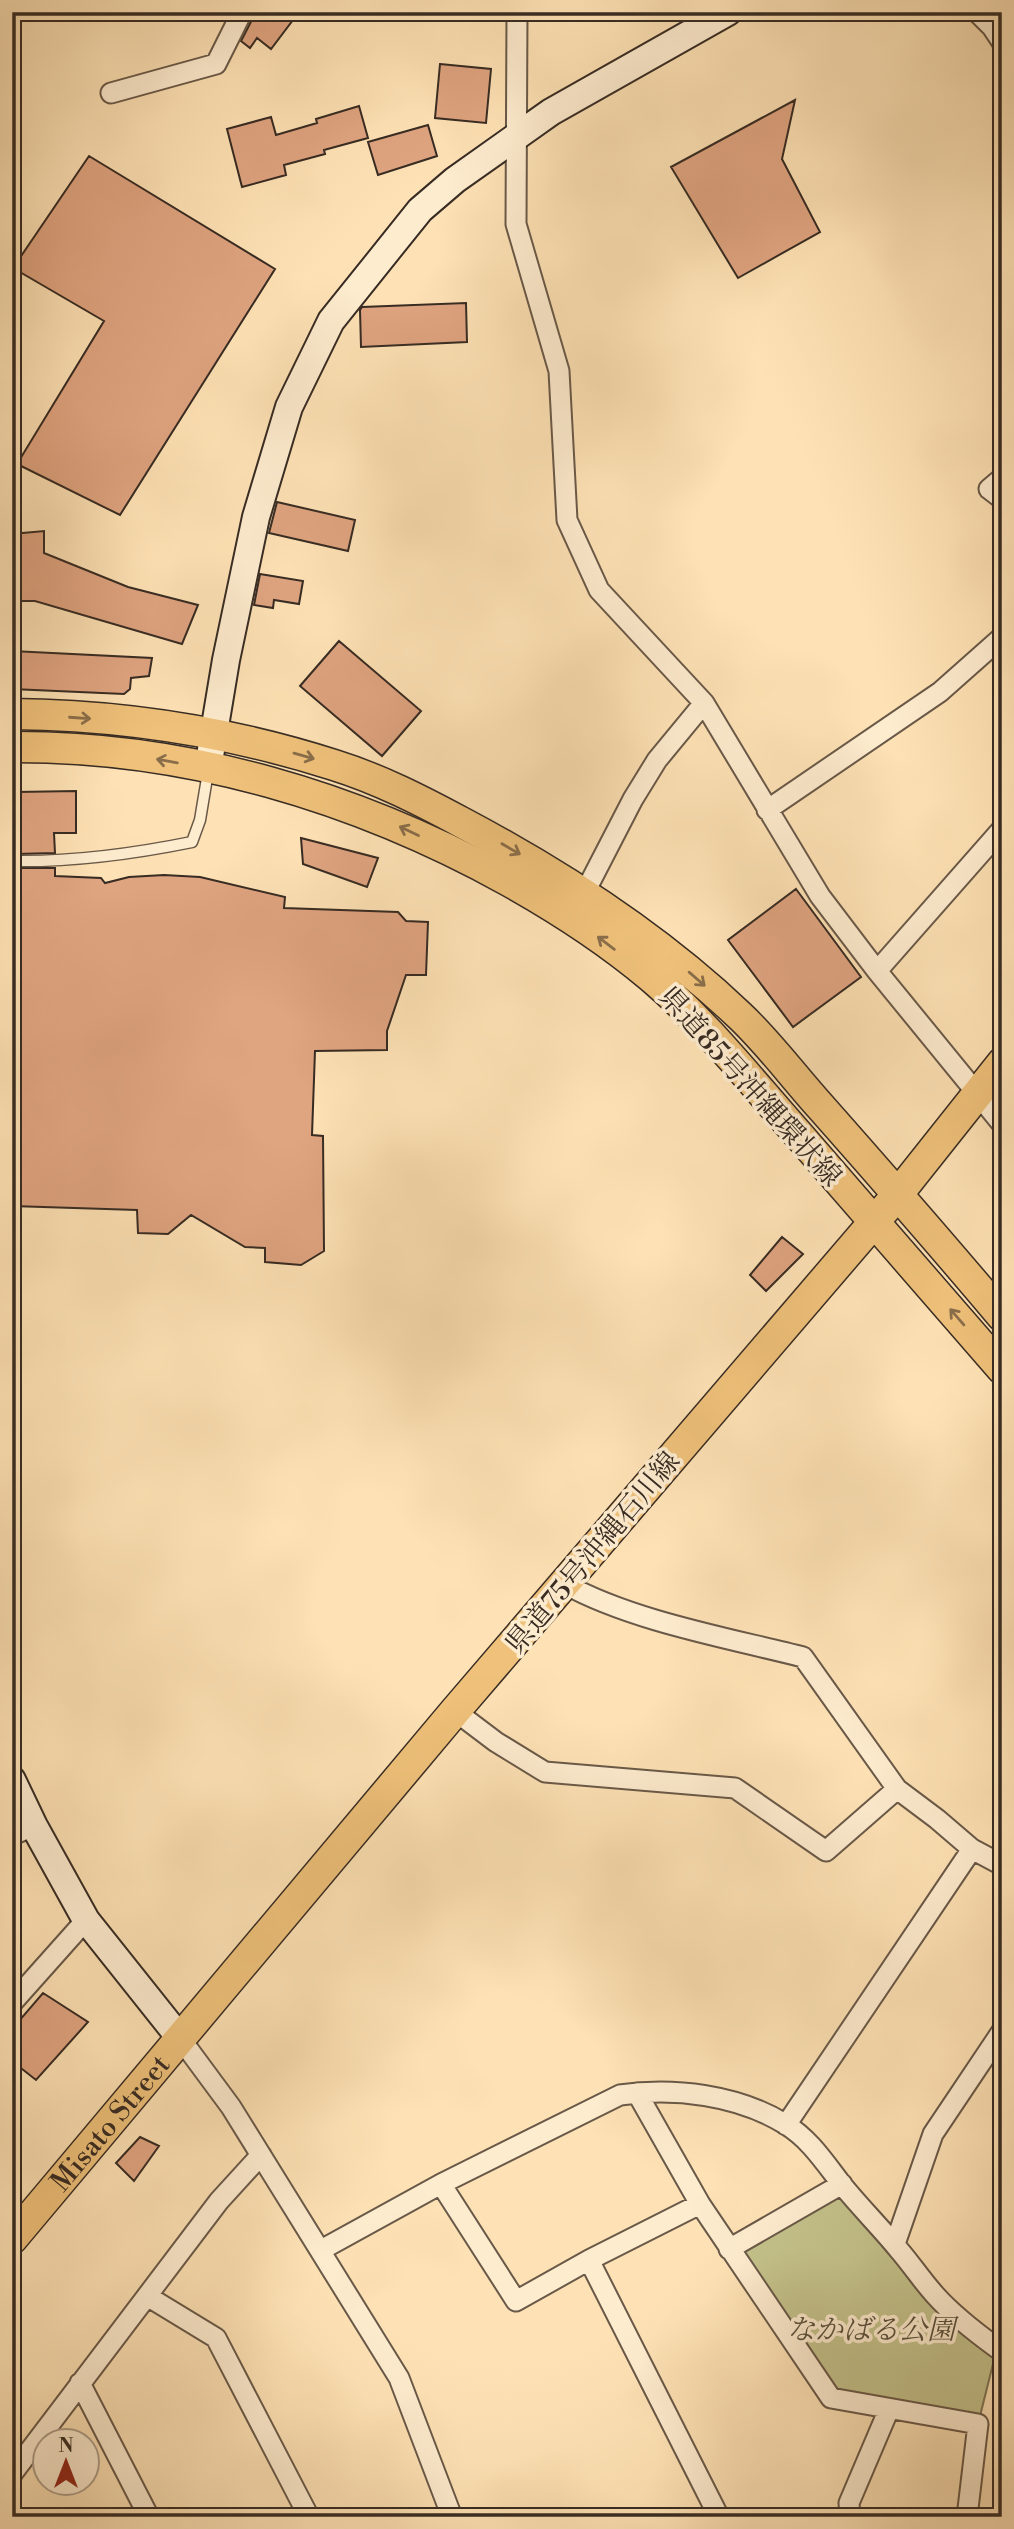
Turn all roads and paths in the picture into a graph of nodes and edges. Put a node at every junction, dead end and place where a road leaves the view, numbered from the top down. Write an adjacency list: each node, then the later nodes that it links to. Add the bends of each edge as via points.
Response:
1 (242, 12): 6 (street, via 216,64)
2 (517, 12): 7 (street)
3 (729, 12): 7 (street)
4 (977, 12): 5 (street)
5 (1002, 42)
6 (111, 93)
7 (516, 134): 11 (street, via 516,224 559,371 568,520 599,590); 13 (street, via 420,210 331,321 289,407 256,517)
8 (1002, 478): 9 (street, via 989,489)
9 (1002, 499)
10 (1002, 637): 16 (street, via 940,692)
11 (704, 702): 16 (street); 19 (street, via 657,760)
12 (12, 714): 13 (main road, 県道85号沖縄環状線, one-way to 13)
13 (214, 734): 15 (street); 19 (main road, 県道85号沖縄環状線, one-way to 19, via 337,766 407,793)
14 (12, 747): 15 (main road, 県道85号沖縄環状線, one-way to 14, via 111,752)
15 (208, 768): 18 (lane, via 192,842 143,852); 25 (main road, 県道85号沖縄環状線, one-way to 15, via 715,1039 651,977 565,912 392,823 324,797)
16 (767, 810): 20 (street, via 820,896)
17 (1002, 829): 20 (street)
18 (12, 861)
19 (585, 892): 24 (main road, 県道85号沖縄環状線, one-way to 24, via 674,958 741,1016)
20 (877, 971): 22 (street)
21 (1002, 1063): 22 (main road, 県道75号沖縄石川線)
22 (976, 1094): 23 (street); 24 (main road, 県道75号沖縄石川線)
23 (1002, 1124)
24 (898, 1194): 25 (main road, 県道75号沖縄石川線); 26 (main road, 県道85号沖縄環状線)
25 (873, 1221): 27 (main road, 県道85号沖縄環状線, one-way to 25); 28 (main road, 県道75号沖縄石川線)
26 (1002, 1316)
27 (1002, 1369)
28 (565, 1584): 29 (main road, 県道75号沖縄石川線); 31 (street, via 647,1617 803,1657)
29 (455, 1711): 31 (street, via 545,1772 735,1788 826,1851); 38 (main road, 県道75号沖縄石川線)
30 (12, 1780): 32 (street)
31 (897, 1789): 33 (street)
32 (23, 1830): 35 (street)
33 (972, 1849): 34 (street); 40 (street)
34 (1002, 1865)
35 (86, 1920): 36 (street); 38 (street)
36 (12, 2003)
37 (1002, 2031): 46 (street, via 933,2134)
38 (180, 2038): 41 (street); 45 (main road, Misato Street)
39 (637, 2093): 40 (street, via 712,2097 751,2106); 42 (street, via 620,2095); 44 (street)
40 (786, 2124): 43 (street, via 818,2152)
41 (261, 2155): 48 (street); 50 (street, via 219,2201)
42 (441, 2184): 48 (street); 49 (street, via 516,2301)
43 (842, 2184): 46 (street); 47 (street)
44 (700, 2204): 47 (street); 49 (street)
45 (12, 2239)
46 (895, 2244): 51 (street, via 934,2294 964,2323)
47 (729, 2249): 53 (street, via 831,2398)
48 (321, 2250): 57 (street, via 399,2378)
49 (589, 2260): 58 (street)
50 (147, 2297): 52 (street); 56 (street, via 216,2337)
51 (1002, 2349)
52 (80, 2383): 54 (street); 55 (street)
53 (889, 2409): 59 (street, via 849,2503); 60 (street, via 978,2424)
54 (12, 2474)
55 (149, 2517)
56 (309, 2517)
57 (452, 2517)
58 (719, 2517)
59 (850, 2517)
60 (967, 2517)

